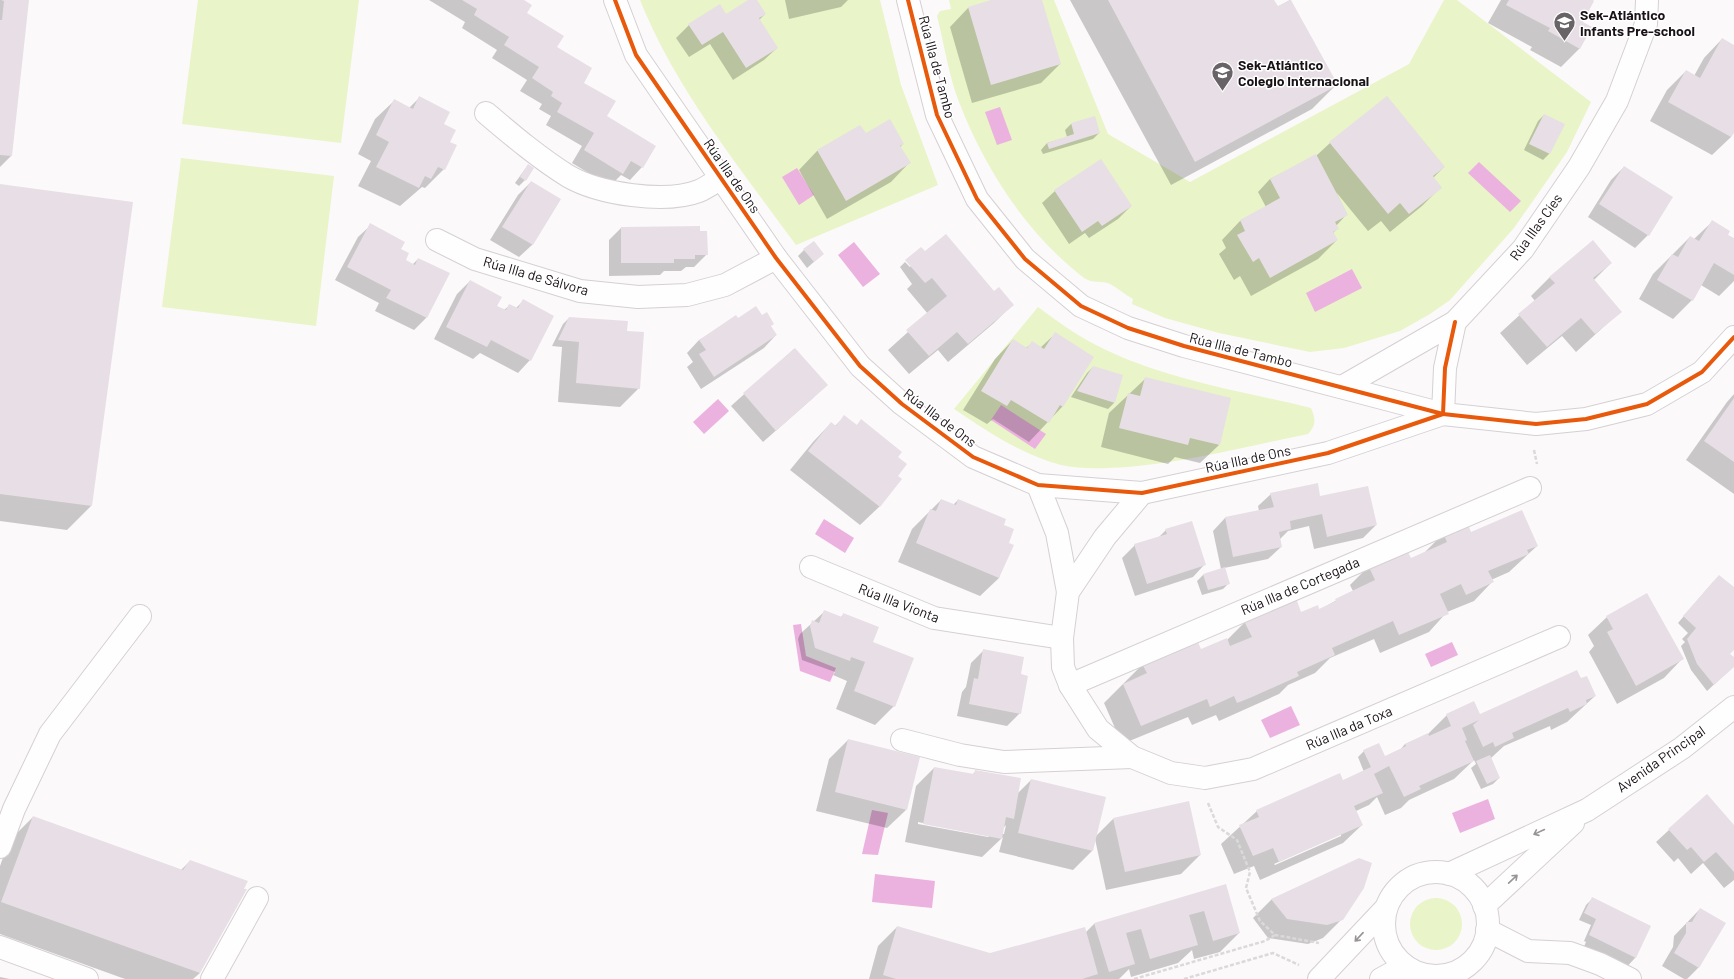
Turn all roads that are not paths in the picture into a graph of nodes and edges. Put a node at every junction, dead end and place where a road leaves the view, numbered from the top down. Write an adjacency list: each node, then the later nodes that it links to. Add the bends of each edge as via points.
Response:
1 (615, 0): 5 (street, Rúa Illa de Ons, via 636,55)
2 (908, 0): 10 (street, Rúa Illa de Tambo, via 937,115 977,199 1025,259 1081,306 1128,328 1184,346)
3 (1647, 0): 8 (street, Rúa Illas Cíes, via 1646,24 1617,100 1579,167 1523,249)
4 (486, 113): 5 (street, Rúa Illa de Ons, via 570,177 605,190 641,197 669,197 698,191)
5 (720, 179): 7 (street, Rúa Illa de Ons)
6 (437, 240): 7 (street, Rúa Illa de Sálvora, via 475,259 580,291 638,297 687,295 725,285)
7 (776, 258): 13 (street, Rúa Illa de Ons, via 860,366 902,404 973,457)
8 (1455, 322): 10 (street, Rúa Illas Cíes); 11 (street, via 1445,368)
9 (1734, 337): 11 (street, Rúa Illa de Tambo, via 1702,372 1647,404 1586,419 1536,424)
10 (1342, 387): 11 (street, Rúa Illa de Tambo)
11 (1443, 414): 14 (street, Rúa Illa de Ons, via 1328,453)
12 (1534, 480): 20 (street, Rúa Illa de Cortegada)
13 (1038, 485): 14 (street, Rúa Illa de Ons); 16 (street, via 1057,533)
14 (1142, 493): 16 (street, via 1105,537)
15 (811, 567): 19 (street, Rúa Illa Vionta, via 934,618)
16 (1068, 592): 19 (street)
17 (140, 616): 25 (street, via 50,734 14,809)
18 (1559, 637): 23 (street, Rúa Illa da Toxa, via 1253,769 1205,778 1171,773)
19 (1062, 638): 20 (street, via 1063,667)
20 (1070, 685): 23 (street, via 1098,728)
21 (1734, 707): 24 (street, Avenida Principal, via 1682,748)
22 (902, 740): 23 (street, via 960,755 1004,762)
23 (1132, 757)
24 (1588, 810): 26 (street, one-way to 26); 28 (street, one-way to 24)
25 (0, 847)
26 (1449, 874): 28 (street, via 1464,880 1476,892); 29 (street, via 1433,872 1418,875 1404,883 1393,894)
27 (257, 898): 35 (street)
28 (1484, 906): 30 (street, via 1488,918)
29 (1386, 908): 32 (street, via 1386,940 1394,954); 36 (street, one-way to 36)
30 (1487, 930): 33 (street, via 1484,944); 38 (street, via 1528,950 1570,953)
31 (0, 947): 34 (street)
32 (1410, 971): 33 (street, via 1438,976); 37 (street)
33 (1463, 973)
34 (87, 979)
35 (212, 979)
36 (1319, 979)
37 (1381, 979)
38 (1630, 979)

